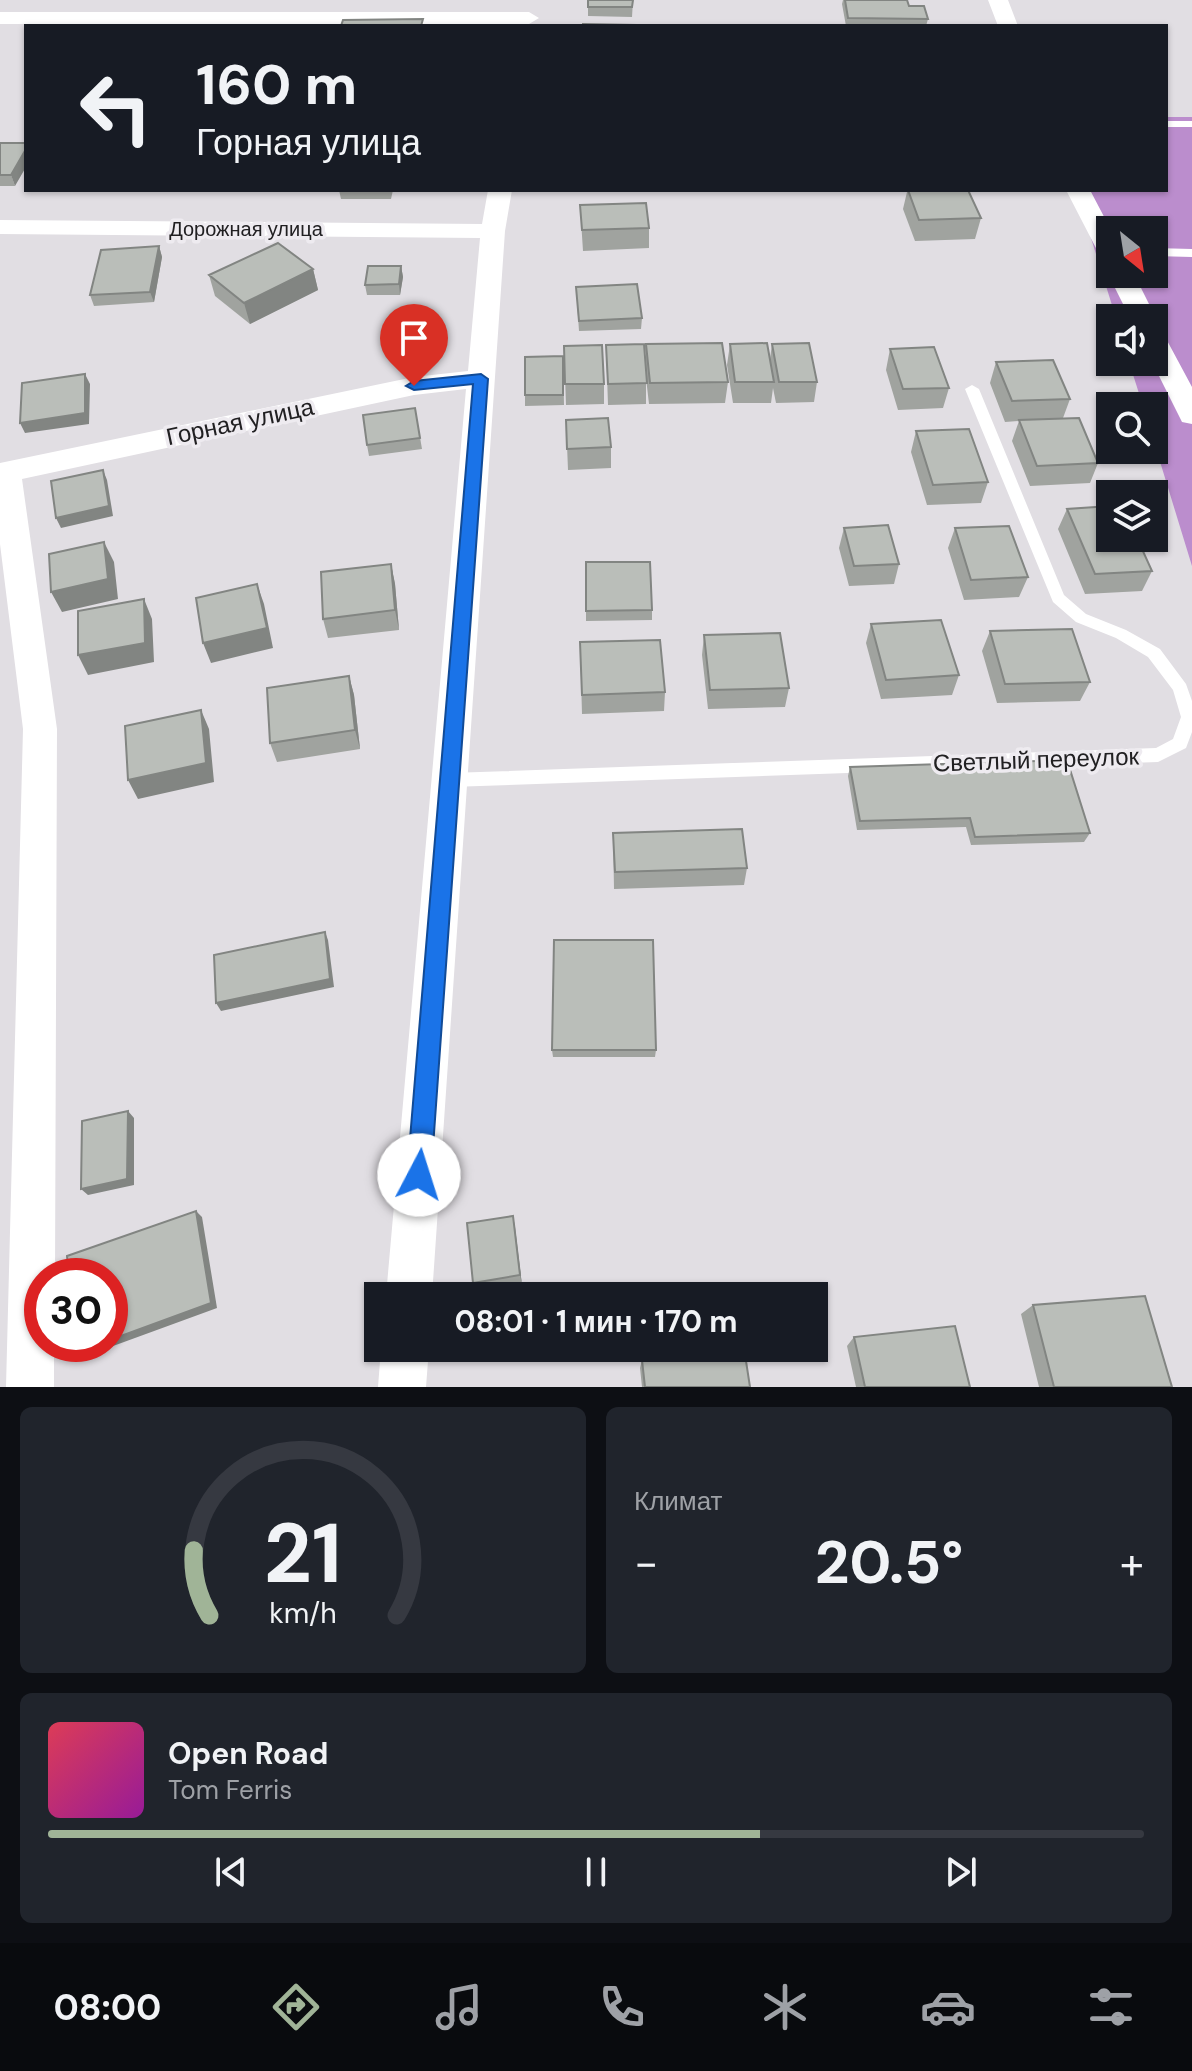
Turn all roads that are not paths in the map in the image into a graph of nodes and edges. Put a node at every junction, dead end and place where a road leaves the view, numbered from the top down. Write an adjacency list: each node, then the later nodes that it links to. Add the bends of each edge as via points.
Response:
1 (998, 0): 4 (street)
2 (530, 15): 3 (street)
3 (0, 18)
4 (1007, 24)
5 (1168, 124): 6 (lane)
6 (1192, 124)
7 (500, 192): 11 (street)
8 (1079, 192): 9 (street)
9 (1096, 225)
10 (0, 227): 11 (street, Дорожная улица)
11 (493, 231): 15 (street)
12 (1168, 252): 13 (lane)
13 (1192, 253)
14 (1168, 367): 17 (street)
15 (481, 379): 18 (street, Горная улица, via 414,386); 19 (street)
16 (972, 389): 19 (lane, Светлый переулок, via 1058,598 1081,618 1154,653 1180,688 1189,717 1180,743 1158,755)
17 (1192, 415)
18 (3, 472): 22 (street, via 40,729)
19 (450, 780): 20 (street)
20 (410, 1282)
21 (404, 1362): 23 (street)
22 (30, 1387)
23 (402, 1387)

